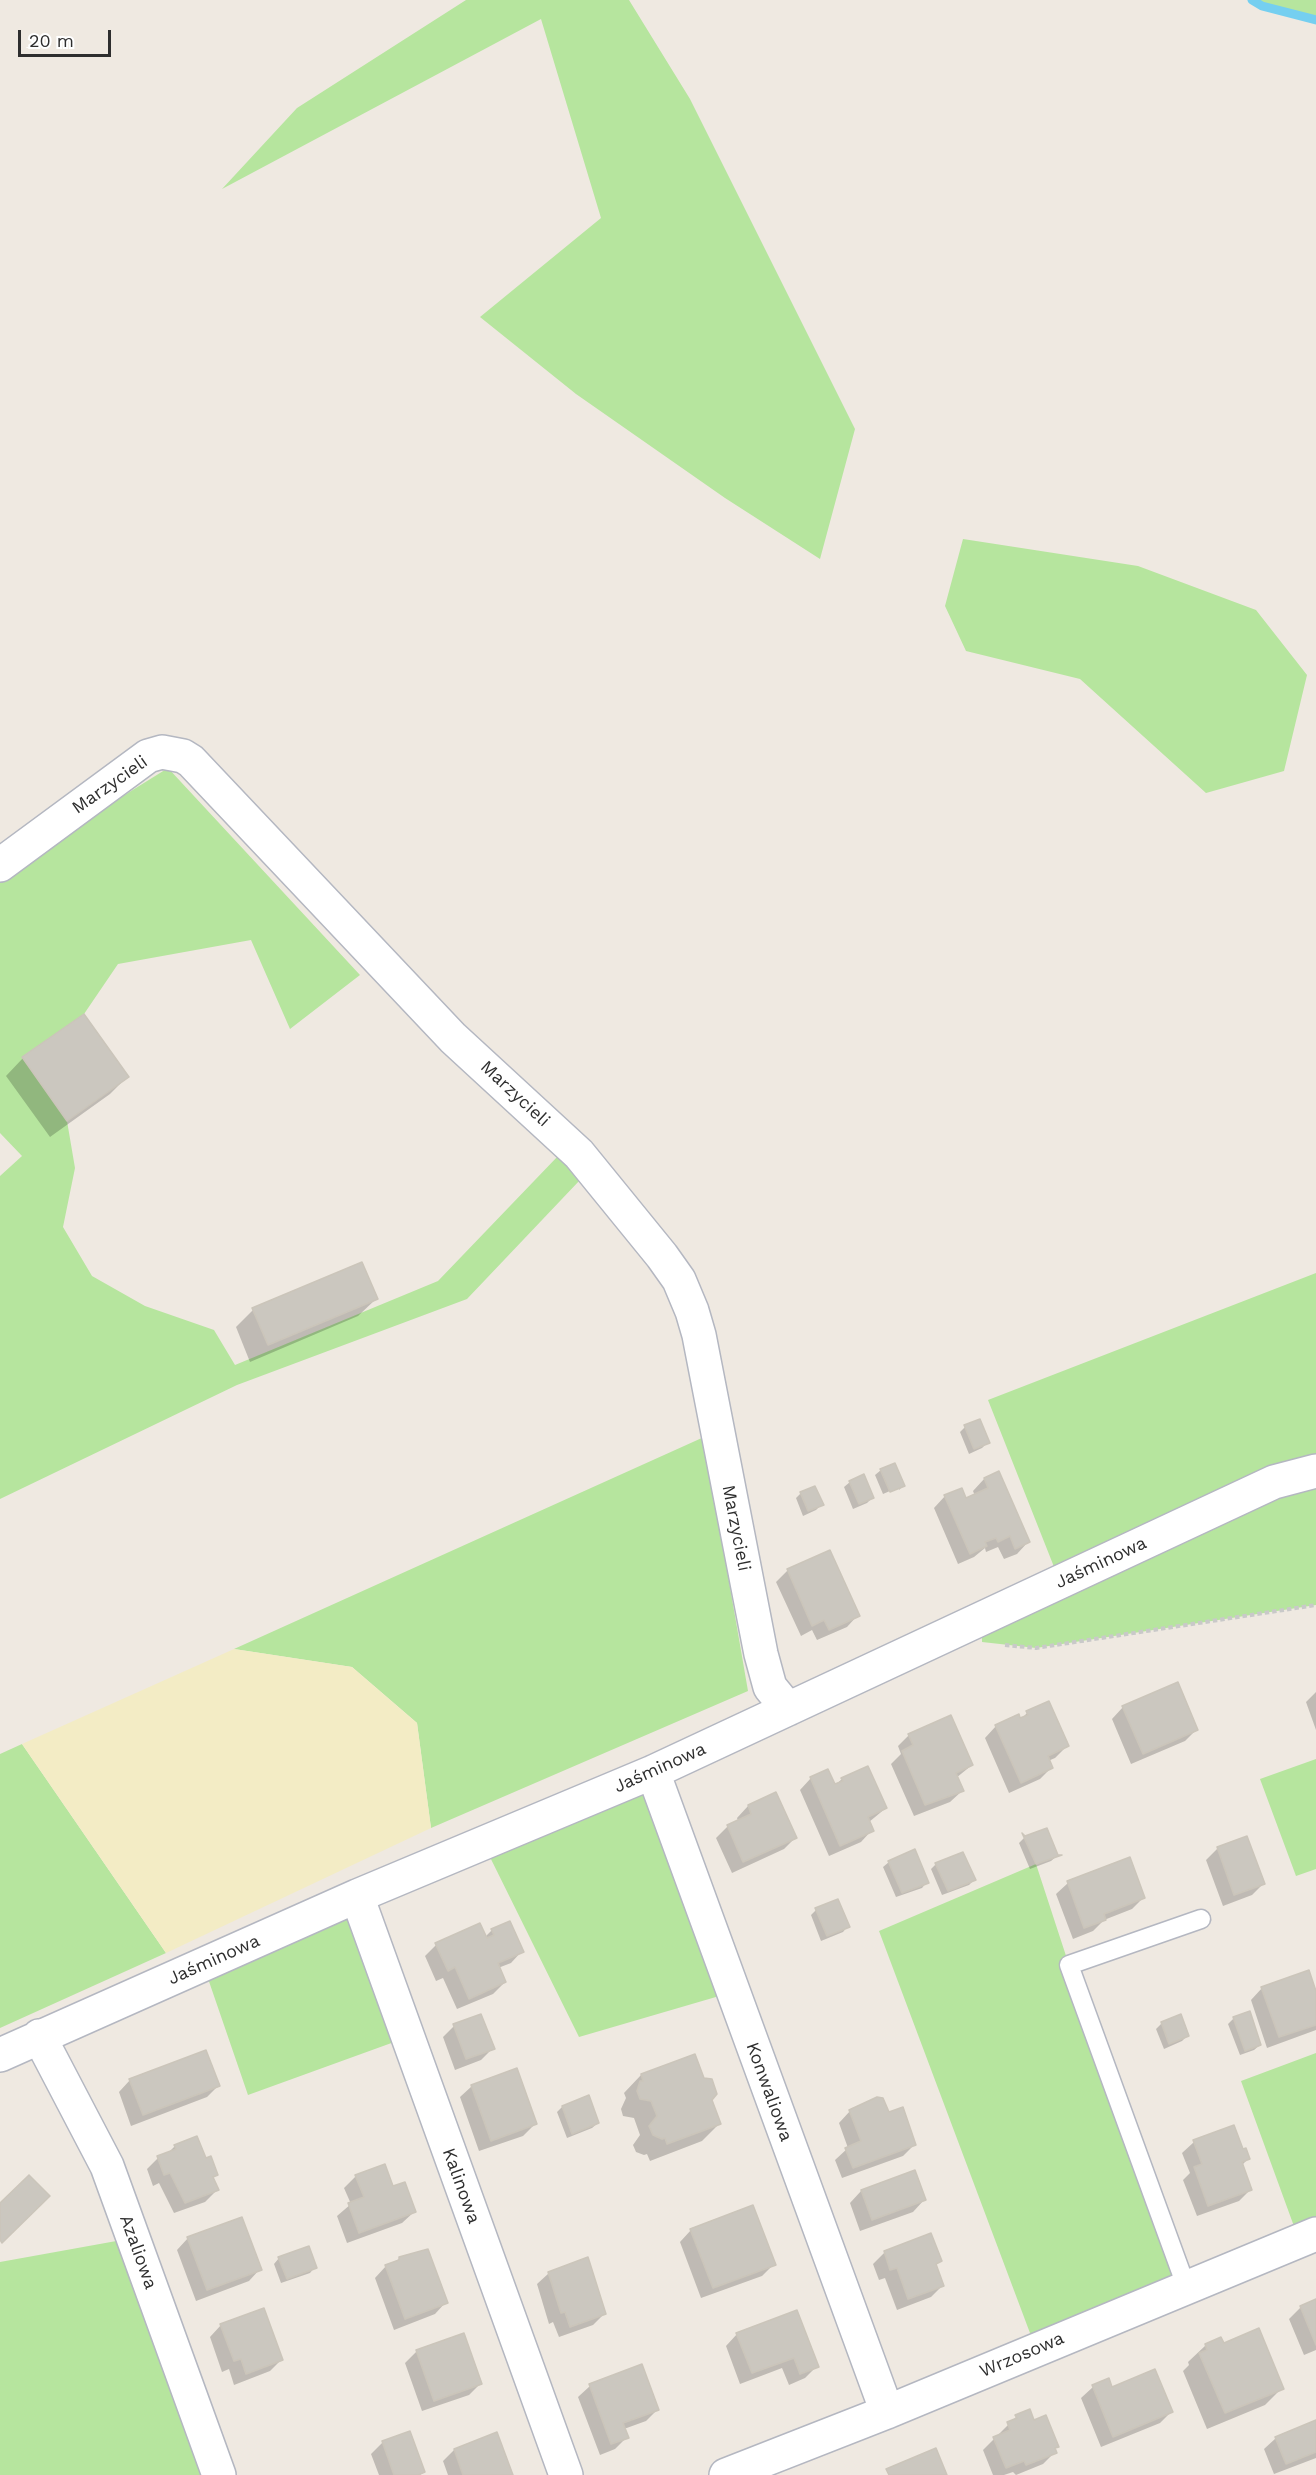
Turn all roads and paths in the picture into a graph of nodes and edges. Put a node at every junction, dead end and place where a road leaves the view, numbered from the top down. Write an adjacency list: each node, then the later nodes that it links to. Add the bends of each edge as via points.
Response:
1 (0, 865): 5 (street, Marzycieli, via 148,756 162,752 183,756 192,761 453,1038 579,1154 668,1264 692,1311 761,1654 770,1687)
2 (1316, 1472): 5 (street, Jaśminowa, via 1274,1482)
3 (1316, 1605): 4 (path, via 1036,1648)
4 (1004, 1644)
5 (788, 1708): 6 (street, Jaśminowa)
6 (652, 1772): 7 (street, Jaśminowa); 13 (street, Konwaliowa)
7 (357, 1896): 9 (street, Jaśminowa); 15 (street, Kalinowa)
8 (1201, 1919): 12 (lane, via 1069,1965)
9 (39, 2036): 10 (street, Jaśminowa); 14 (street, Azaliowa, via 107,2166)
10 (0, 2055)
11 (1316, 2234): 12 (street, Wrzosowa)
12 (1186, 2286): 13 (street, Wrzosowa)
13 (887, 2412): 16 (street, Wrzosowa)
14 (219, 2475)
15 (566, 2475)
16 (726, 2475)

